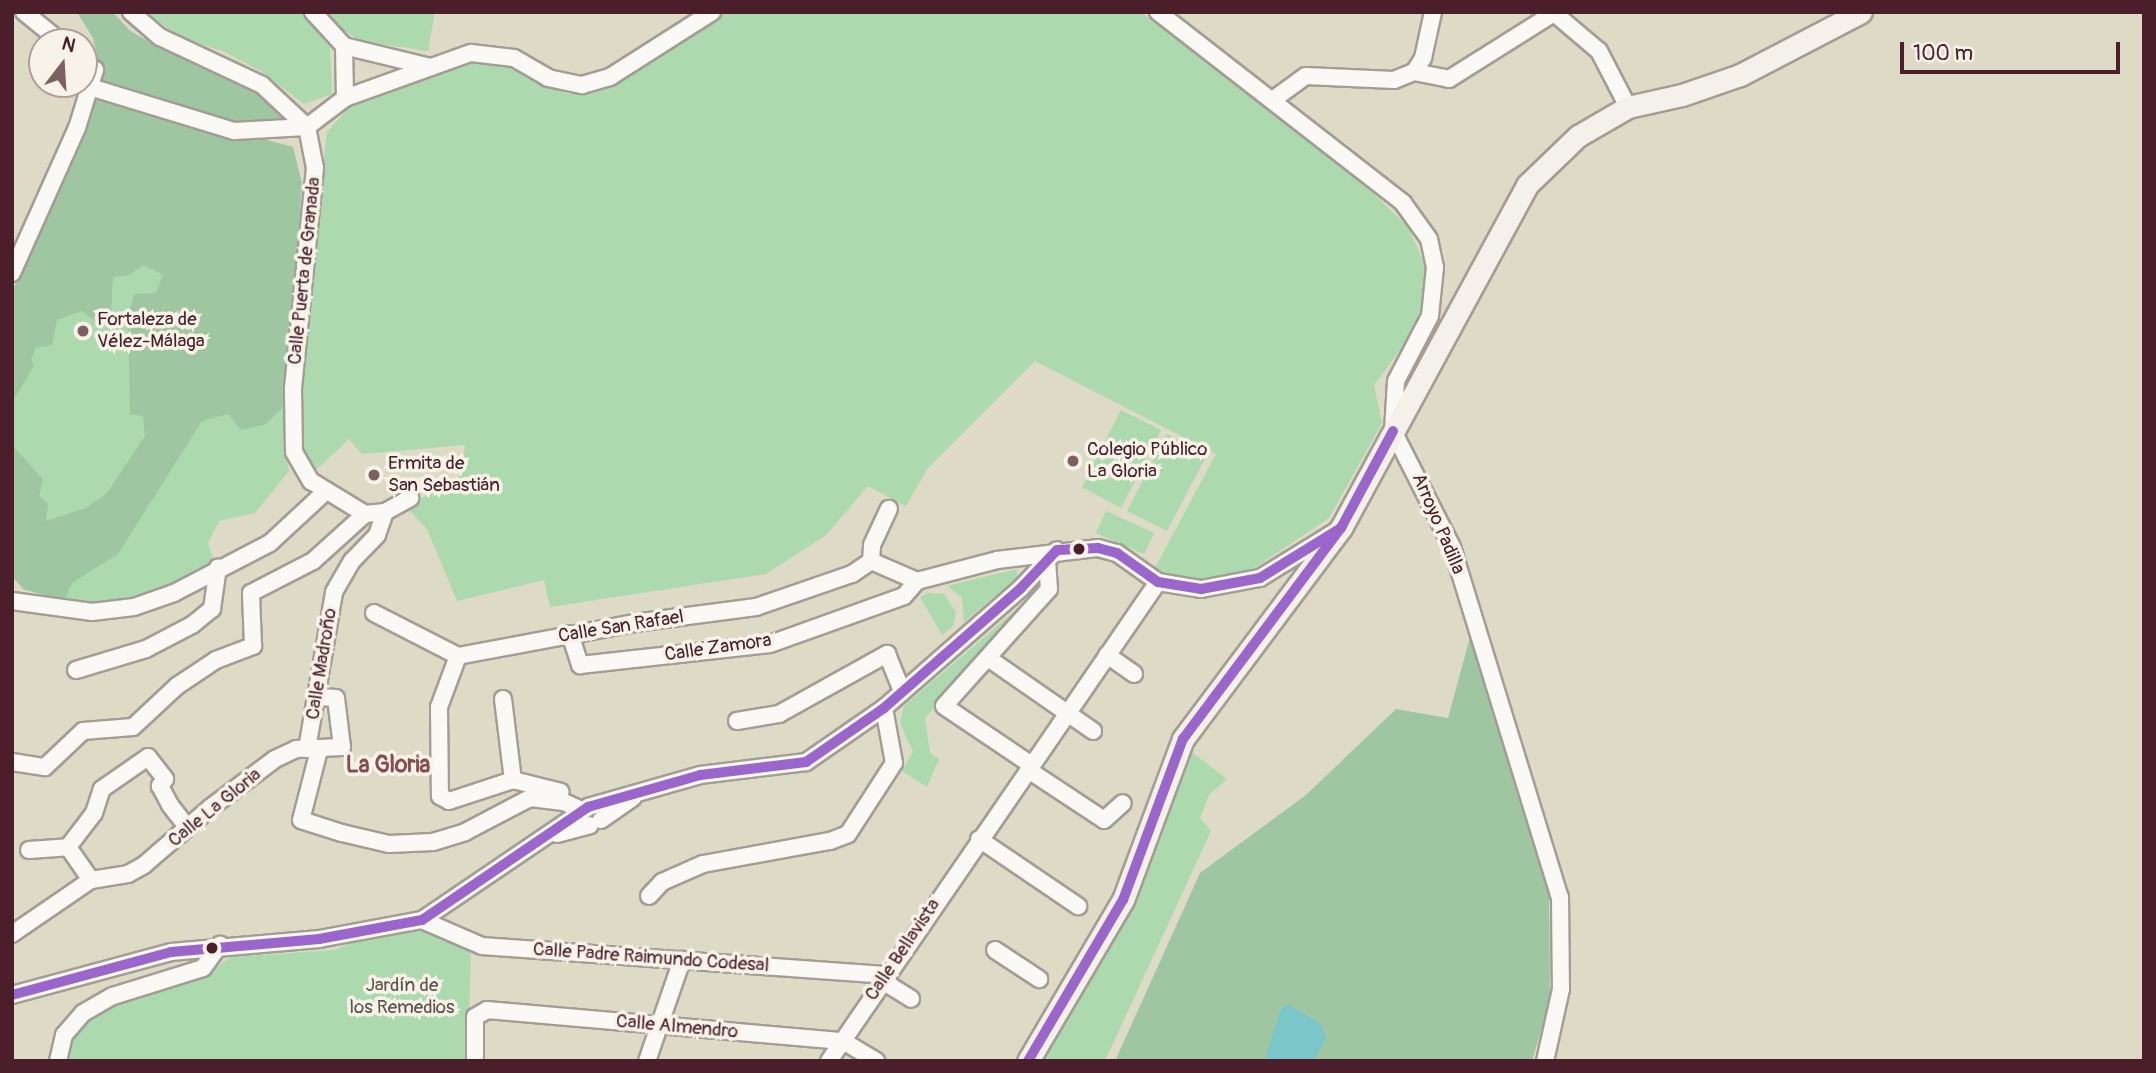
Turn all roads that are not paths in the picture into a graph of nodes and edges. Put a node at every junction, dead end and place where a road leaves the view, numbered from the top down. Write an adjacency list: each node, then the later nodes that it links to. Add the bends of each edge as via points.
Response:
1 (24, 12): 8 (street)
2 (131, 12): 17 (street, via 160,37 262,85)
3 (313, 12): 9 (street)
4 (712, 12): 10 (street, via 610,77 582,85 548,78 514,58 471,53)
5 (1158, 12): 15 (street)
6 (1433, 12): 11 (street, via 1423,58)
7 (1861, 12): 16 (street, via 1740,75)
8 (44, 28)
9 (344, 46): 10 (street); 14 (street)
10 (430, 67): 14 (street)
11 (1414, 72): 15 (street, via 1394,80 1306,76); 16 (street, via 1448,79 1554,13 1599,51)
12 (98, 89): 17 (street, via 234,131)
13 (86, 98): 18 (street, via 55,185)
14 (345, 98): 17 (street)
15 (1274, 99): 19 (street, via 1403,203 1429,239 1435,267 1430,316 1396,381)
16 (1628, 107): 19 (street, via 1578,136 1527,184)
17 (307, 127): 20 (street, Calle Puerta de Granada, via 315,168 292,437 299,467)
18 (12, 273)
19 (1393, 431): 25 (street); 76 (street, Arroyo Padilla, via 1452,547 1560,897 1561,989)
20 (326, 491): 24 (street, Calle Puerta de Granada); 28 (street, via 270,543)
21 (410, 498): 23 (street)
22 (889, 509): 27 (street, via 872,545)
23 (385, 512): 24 (street); 40 (street, Calle Madroño, via 377,535 352,561 334,592 318,670)
24 (365, 514): 47 (street, via 313,561 251,593 253,646 216,660 177,686 133,727 83,731 45,768)
25 (1341, 528): 30 (street, via 1260,578 1201,589); 75 (street, via 1183,738 1124,900)
26 (1052, 556): 29 (street); 30 (street, via 1098,548 1117,553); 36 (street, via 1049,589); 39 (street)
27 (872, 562): 29 (street); 33 (street, Calle San Rafael, via 852,574 756,607)
28 (218, 567): 31 (street, via 174,593 134,607 92,612); 37 (street, via 212,609 192,625 146,649)
29 (917, 581): 33 (street, Calle Zamora, via 904,596 770,644 580,665)
30 (1158, 582): 34 (street, Calle Bellavista)
31 (16, 596)
32 (374, 613): 35 (street)
33 (570, 634): 35 (street, Calle San Rafael)
34 (1107, 655): 38 (street); 43 (street, Calle Bellavista)
35 (458, 656): 49 (street, via 439,707 440,796 449,801)
36 (988, 658): 43 (street); 48 (street, via 944,706)
37 (76, 670)
38 (1135, 674)
39 (902, 691): 42 (street); 44 (street, via 887,654 779,714)
40 (319, 697): 46 (street, Calle Madroño); 46 (street, Calle La Gloria, via 336,698 342,747)
41 (503, 699): 49 (street)
42 (884, 708): 51 (street, via 806,762 700,775 650,787); 57 (street, via 894,762 848,834 703,864 662,882)
43 (1067, 711): 45 (street); 48 (street, Calle Bellavista)
44 (737, 721)
45 (1093, 731)
46 (313, 750): 51 (street, Calle Madroño, via 301,820 389,844 433,842 465,832 530,798 564,802); 52 (street, Calle La Gloria, via 296,749 275,759)
47 (12, 762)
48 (1030, 764): 50 (street, via 1033,773 1104,820); 53 (street, Calle Bellavista)
49 (513, 780): 51 (street, via 571,794)
50 (1123, 803)
51 (591, 814): 59 (street, via 548,836)
52 (187, 827): 54 (street, via 170,805 160,786 165,779 148,757 102,789 94,813); 56 (street, Calle La Gloria, via 145,865 128,874)
53 (979, 839): 58 (street); 64 (street, Calle Bellavista)
54 (68, 847): 55 (street); 56 (street)
55 (29, 850)
56 (91, 880): 60 (street)
57 (649, 896)
58 (1078, 906)
59 (422, 920): 61 (street, via 319,939); 63 (street, Calle Padre Raimundo Codesal, via 482,946)
60 (12, 934)
61 (220, 945): 66 (street, via 171,951); 70 (street, via 203,968 113,996 83,1013 64,1035)
62 (995, 950): 65 (street)
63 (682, 961): 64 (street, Calle Padre Raimundo Codesal); 68 (street)
64 (885, 975): 67 (street, via 889,985); 69 (street, Calle Bellavista)
65 (1039, 979)
66 (12, 995)
67 (911, 999)
68 (661, 1026): 69 (street, Calle Almendro); 71 (street, Calle Almendro, via 487,1010 475,1017); 72 (street)
69 (843, 1041): 73 (street, Calle Bellavista); 74 (street, Calle Almendro)
70 (58, 1061)
71 (475, 1061)
72 (647, 1061)
73 (829, 1061)
74 (876, 1061)
75 (1028, 1061)
76 (1545, 1061)

